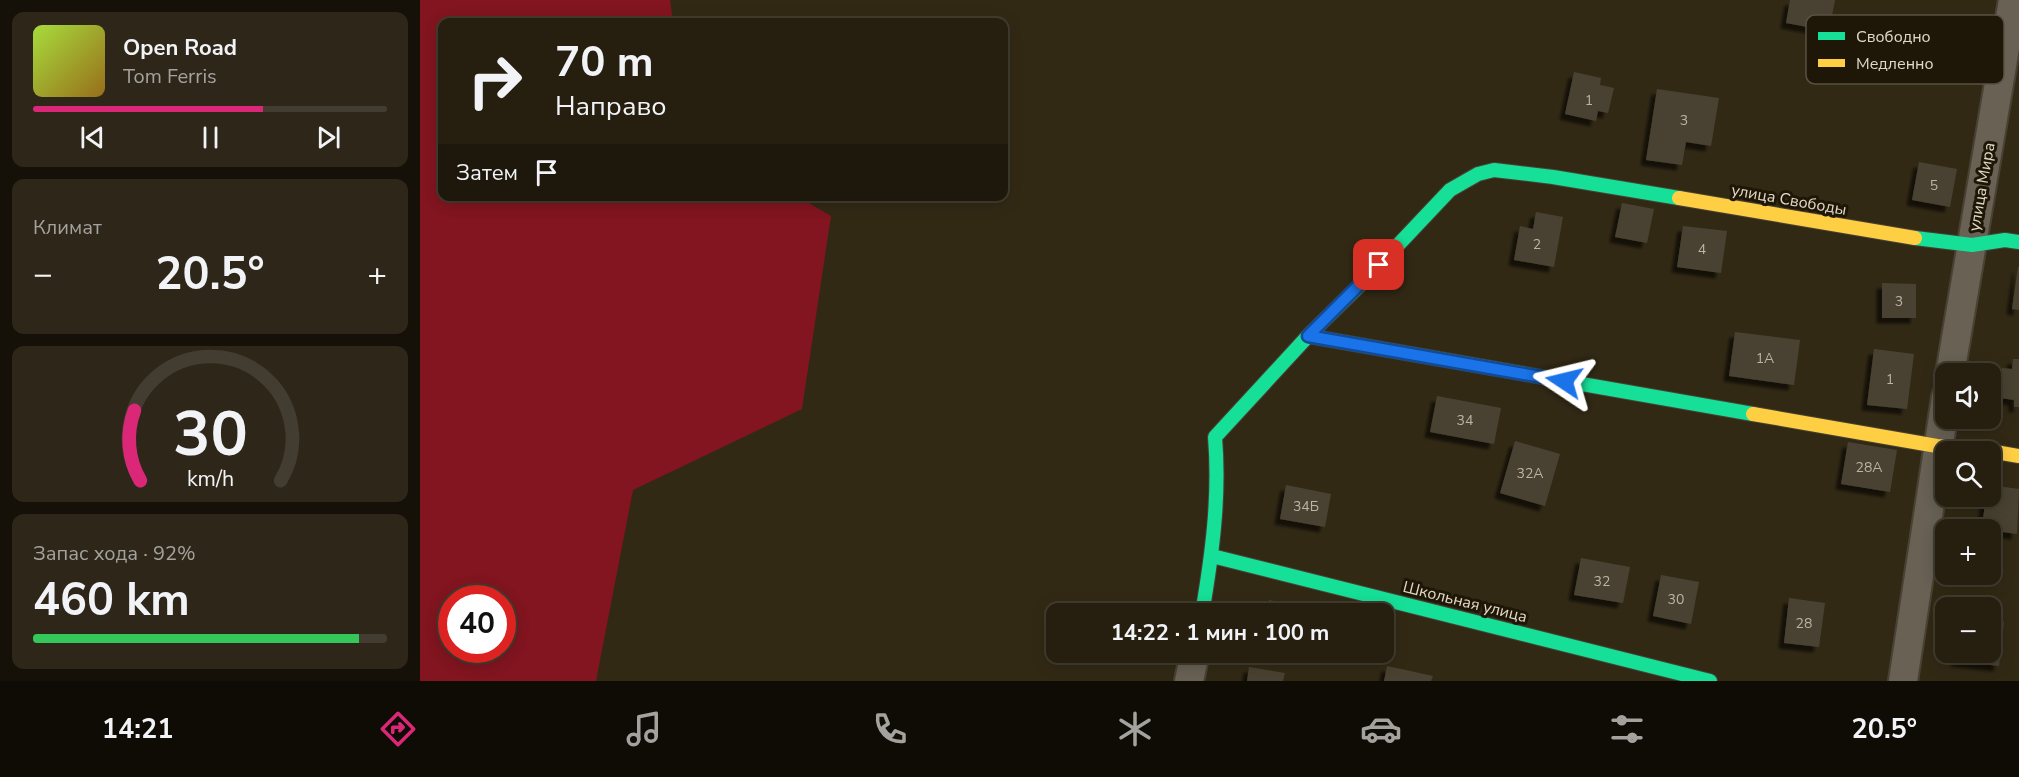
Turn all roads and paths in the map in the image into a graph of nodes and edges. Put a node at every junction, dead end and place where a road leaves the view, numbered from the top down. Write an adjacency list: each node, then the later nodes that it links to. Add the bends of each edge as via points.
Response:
1 (2012, 0): 2 (street); 3 (street, улица Мира)
2 (2019, 2)
3 (2004, 49)
4 (1998, 84): 6 (street, улица Мира)
5 (2019, 242): 6 (street, улица Свободы)
6 (1972, 245): 7 (street, улица Свободы, via 1494,170 1450,190); 8 (street, улица Мира)
7 (1308, 336): 9 (street); 13 (street, улица Свободы, via 1215,437 1218,479)
8 (1952, 363)
9 (1935, 446)
10 (2001, 453): 11 (street)
11 (2019, 456)
12 (1935, 460): 18 (street)
13 (1212, 556): 14 (street); 17 (street, Школьная улица)
14 (1204, 603)
15 (1192, 663): 16 (street)
16 (1189, 681)
17 (1710, 681)
18 (1903, 681)

